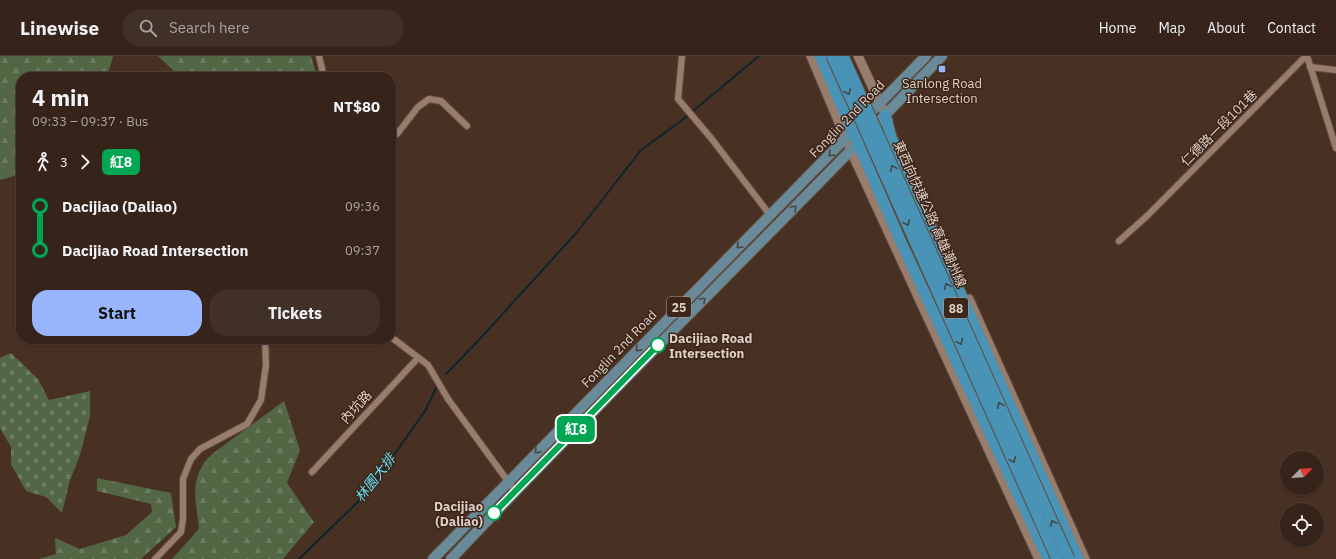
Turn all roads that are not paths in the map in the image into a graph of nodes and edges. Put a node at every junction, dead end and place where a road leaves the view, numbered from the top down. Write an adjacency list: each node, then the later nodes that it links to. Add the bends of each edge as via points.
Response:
1 (319, 56): 13 (street)
2 (682, 56): 21 (street, via 678,99 699,122)
3 (812, 56): 18 (main road)
4 (820, 56): 18 (highway)
5 (832, 56): 34 (highway, 東西向快速公路 高雄潮州線 / 88, one-way to 34, bridge)
6 (843, 56): 35 (highway, 東西向快速公路 高雄潮州線 / 88, one-way to 6, bridge)
7 (858, 56): 14 (main road)
8 (926, 56): 14 (main road, Fonglin 2nd Road / 25)
9 (942, 56): 15 (main road, Fonglin 2nd Road / 25)
10 (1306, 56): 11 (street); 22 (street, 仁德路一段101巷)
11 (1310, 67): 12 (street); 20 (street)
12 (1336, 70)
13 (323, 72)
14 (880, 104): 15 (main road); 18 (main road, Fonglin 2nd Road / 25)
15 (885, 115): 19 (main road, Fonglin 2nd Road / 25); 36 (highway, via 891,137); 37 (main road)
16 (467, 126): 17 (street, via 441,101 429,99 418,107)
17 (396, 134)
18 (849, 135): 19 (highway); 21 (main road, Fonglin 2nd Road / 25, one-way to 21)
19 (855, 148): 28 (main road, Fonglin 2nd Road / 25, one-way to 19); 32 (main road); 33 (highway)
20 (1336, 148)
21 (770, 215): 27 (main road, Fonglin 2nd Road / 25, one-way to 27)
22 (1119, 241)
23 (396, 341): 25 (street)
24 (265, 344): 29 (street, via 266,365 261,400 247,424 200,450 192,459 183,478 181,532)
25 (418, 358): 26 (street, 內坑路); 27 (street, via 428,365 448,399)
26 (312, 472)
27 (507, 482): 28 (street); 30 (main road, Fonglin 2nd Road / 25)
28 (515, 491): 31 (main road, Fonglin 2nd Road / 25)
29 (155, 559)
30 (432, 559)
31 (451, 559)
32 (1039, 559)
33 (1048, 559)
34 (1057, 559)
35 (1069, 559)
36 (1078, 559)
37 (1085, 559)

